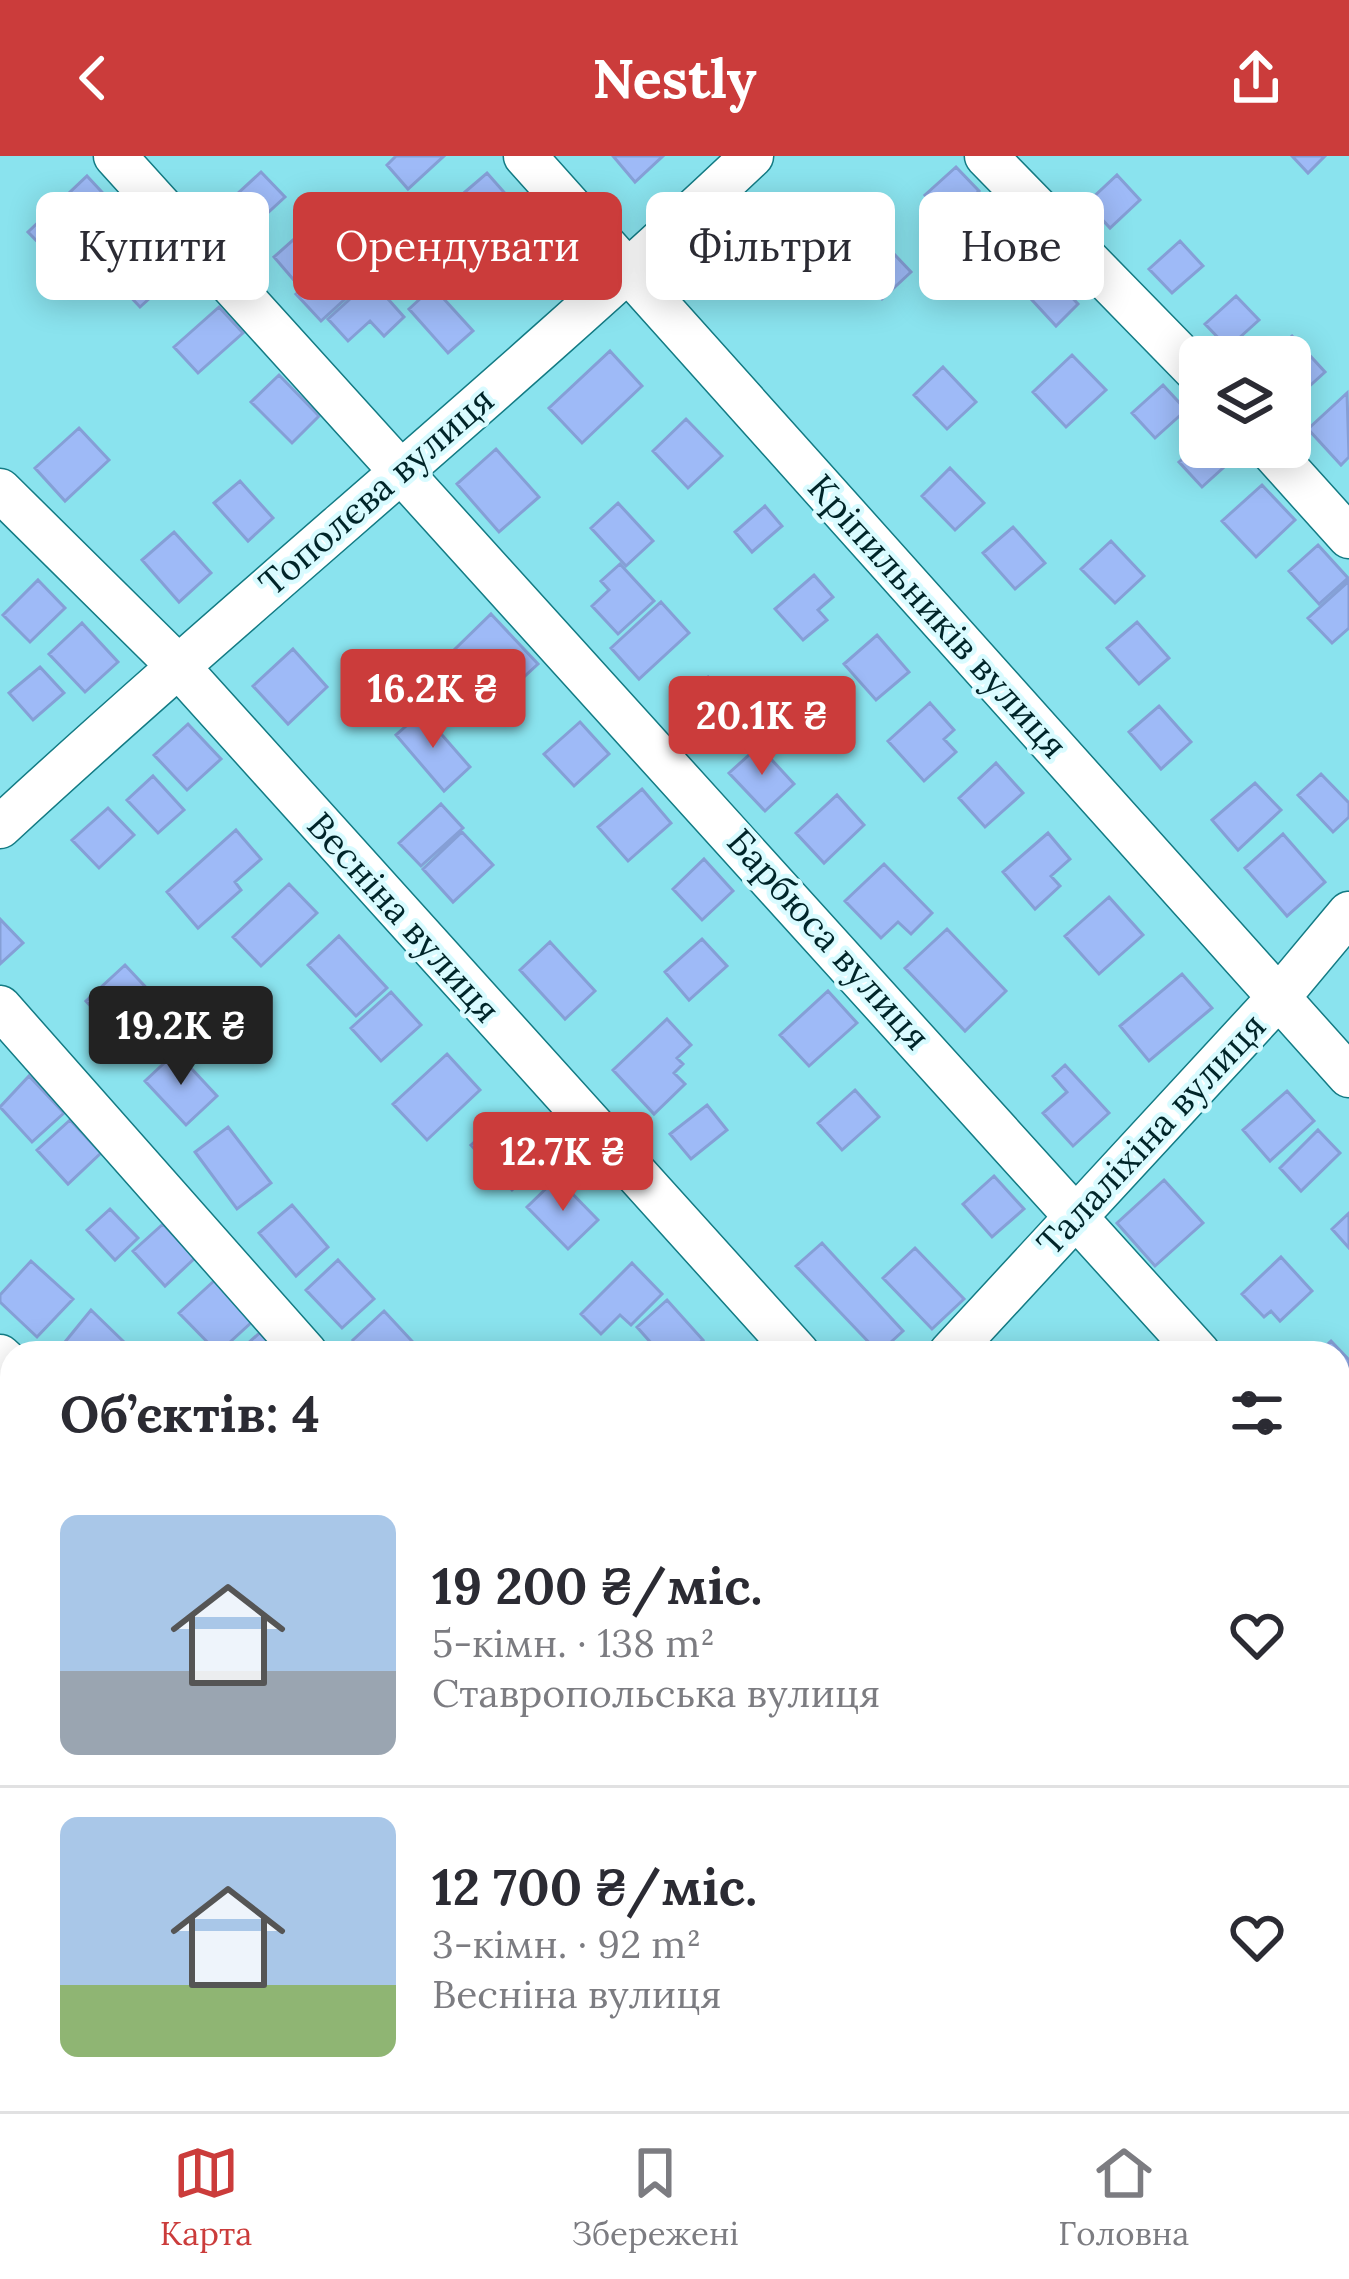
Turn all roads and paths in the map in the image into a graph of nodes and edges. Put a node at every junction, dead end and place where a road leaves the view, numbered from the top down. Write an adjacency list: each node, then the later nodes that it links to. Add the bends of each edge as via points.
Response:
1 (115, 156): 7 (street, Барбюса вулиця)
2 (525, 156): 5 (street, Кріпильників вулиця)
3 (752, 156): 5 (street, Тополєва вулиця)
4 (986, 156): 6 (street)
5 (630, 271): 7 (street, Тополєва вулиця); 14 (street, Кріпильників вулиця)
6 (1179, 354)
7 (402, 468): 11 (street, Тополєва вулиця); 17 (street, Барбюса вулиця)
8 (1287, 468): 10 (street)
9 (0, 490): 11 (street, Весніна вулиця)
10 (1349, 537)
11 (176, 664): 12 (street, Тополєва вулиця); 19 (street, Весніна вулиця)
12 (0, 827)
13 (1349, 914): 14 (street, Талаліхіна вулиця)
14 (1279, 998): 16 (street, Кріпильників вулиця); 17 (street, Талаліхіна вулиця)
15 (0, 1007): 18 (street)
16 (1349, 1076)
17 (1076, 1213): 20 (street, Талаліхіна вулиця); 21 (street, Барбюса вулиця)
18 (295, 1341)
19 (787, 1341)
20 (961, 1341)
21 (1188, 1341)

